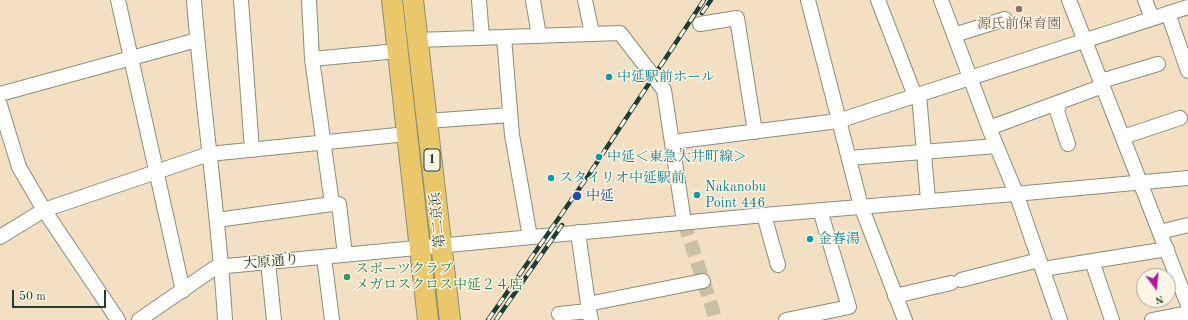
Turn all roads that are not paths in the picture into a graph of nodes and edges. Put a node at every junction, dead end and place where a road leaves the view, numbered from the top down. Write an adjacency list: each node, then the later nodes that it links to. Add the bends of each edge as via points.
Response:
1 (118, 0): 29 (street)
2 (194, 0): 25 (street)
3 (241, 0): 51 (street)
4 (309, 0): 30 (street)
5 (392, 0): 45 (highway, 第二京浜 / 1)
6 (413, 0): 26 (highway, 第二京浜 / 1)
7 (479, 0): 24 (street)
8 (533, 0): 22 (street)
9 (585, 0): 20 (street)
10 (808, 0): 42 (street)
11 (878, 0): 36 (street)
12 (941, 0): 21 (street)
13 (1069, 0): 27 (street)
14 (1145, 0): 17 (street)
15 (1188, 7): 16 (street)
16 (1168, 13): 17 (street); 32 (street)
17 (1152, 18): 27 (street)
18 (1005, 19): 21 (street)
19 (700, 24): 44 (street, via 736,18)
20 (592, 33): 22 (street); 48 (street, via 620,33 664,90)
21 (954, 35): 33 (street)
22 (539, 36): 23 (street)
23 (504, 37): 24 (street); 39 (street)
24 (482, 38): 26 (street)
25 (197, 40): 29 (street); 53 (street)
26 (417, 40): 41 (highway, 第二京浜 / 1)
27 (1085, 40): 33 (street); 34 (street)
28 (387, 52): 30 (street)
29 (131, 59): 35 (street); 55 (street)
30 (312, 59): 47 (street)
31 (1158, 64): 34 (street)
32 (1188, 71)
33 (970, 78): 36 (street); 43 (street)
34 (1102, 84): 37 (street); 46 (street)
35 (0, 94)
36 (917, 95): 42 (street); 52 (street)
37 (1060, 102): 43 (street); 49 (street, via 1057,111)
38 (0, 105): 62 (street, via 19,167)
39 (510, 115): 41 (street); 71 (street)
40 (1180, 118): 46 (street)
41 (427, 121): 72 (highway, 第二京浜 / 1)
42 (838, 121): 44 (street); 54 (street)
43 (989, 128): 50 (street)
44 (755, 132): 48 (street)
45 (407, 134): 47 (street); 73 (highway, 第二京浜 / 1)
46 (1123, 137): 57 (street)
47 (323, 142): 51 (street); 60 (street)
48 (672, 142): 66 (street)
49 (1068, 144)
50 (996, 146): 52 (street); 58 (street)
51 (252, 150): 53 (street)
52 (924, 153): 54 (street); 59 (street)
53 (209, 154): 55 (street); 65 (street)
54 (849, 158): 61 (street)
55 (156, 171): 62 (street); 84 (street)
56 (1188, 178): 57 (street, 大原通り)
57 (1141, 182): 58 (street, 大原通り); 69 (street)
58 (1016, 193): 59 (street, 大原通り); 80 (street)
59 (928, 200): 61 (street, 大原通り)
60 (332, 204): 65 (street); 75 (street, via 339,204)
61 (861, 206): 63 (street, 大原通り); 85 (street)
62 (44, 210): 70 (street); 90 (street)
63 (820, 210): 64 (street, 大原通り); 97 (street, via 849,307)
64 (764, 215): 66 (street, 大原通り); 79 (street)
65 (216, 220): 81 (street)
66 (684, 222): 68 (street, 大原通り)
67 (1188, 225): 69 (street)
68 (578, 232): 71 (street, 大原通り); 87 (street)
69 (1160, 232): 74 (street)
70 (0, 237)
71 (530, 237): 72 (street, 大原通り)
72 (442, 246): 73 (street, 大原通り); 96 (highway, 第二京浜 / 1)
73 (420, 247): 75 (street, 大原通り); 95 (highway, 第二京浜 / 1)
74 (1167, 249): 77 (street); 82 (street)
75 (345, 255): 76 (street, 大原通り)
76 (324, 257): 78 (street, 大原通り); 94 (street)
77 (1092, 261): 80 (street); 100 (street)
78 (268, 262): 81 (street, 大原通り); 93 (street)
79 (778, 265)
80 (1041, 265): 85 (street, via 956,281); 99 (street)
81 (222, 266): 84 (street, 大原通り, via 216,267); 92 (street)
82 (1183, 277): 86 (street)
83 (703, 281): 87 (street)
84 (183, 291): 91 (street, 大原通り)
85 (895, 296): 98 (street)
86 (1188, 305)
87 (590, 312): 89 (street)
88 (1188, 313): 101 (street)
89 (559, 314)
90 (118, 320)
91 (139, 320)
92 (225, 320)
93 (274, 320)
94 (332, 320)
95 (428, 320)
96 (450, 320)
97 (786, 320)
98 (905, 320)
99 (1060, 320)
100 (1112, 320)
101 (1152, 320)

